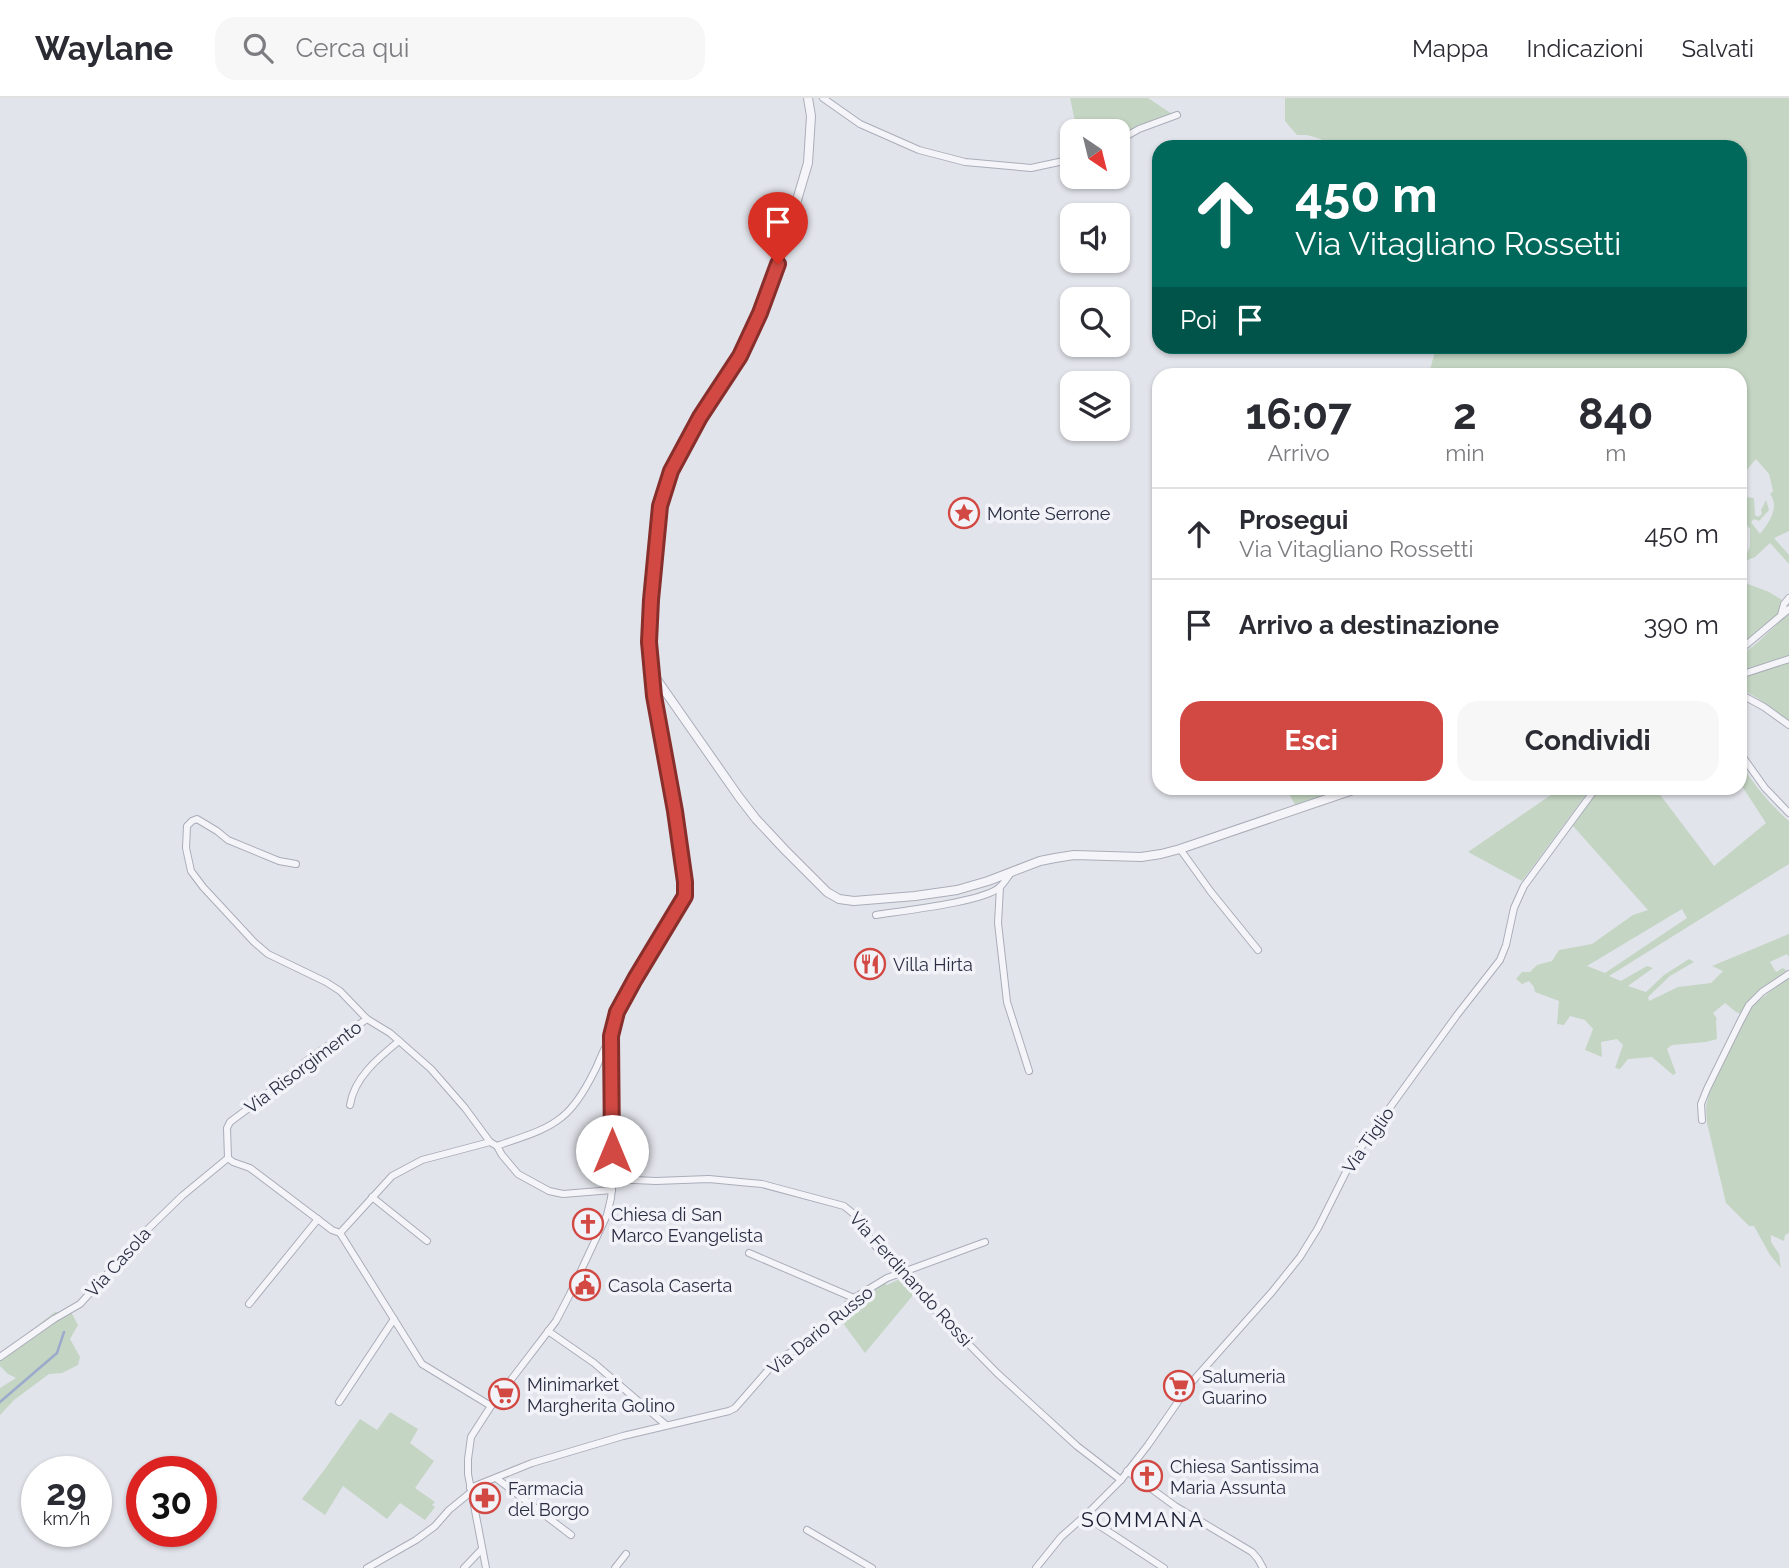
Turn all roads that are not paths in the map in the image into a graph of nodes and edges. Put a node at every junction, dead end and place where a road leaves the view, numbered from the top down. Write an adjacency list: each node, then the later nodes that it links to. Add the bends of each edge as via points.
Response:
1 (808, 98): 12 (street, via 808,163 778,264 740,356 671,471 660,506 649,642)
2 (823, 98): 5 (street, via 860,124 919,150 965,162 1031,168)
3 (1177, 115): 4 (street)
4 (1130, 134)
5 (1060, 162)
6 (1789, 598): 8 (street)
7 (1789, 609): 8 (street)
8 (1781, 617): 9 (street)
9 (1747, 644)
10 (1789, 659): 11 (street)
11 (1747, 673)
12 (653, 674): 21 (street, via 756,819 839,899 957,890); 27 (street, via 685,896 617,1012)
13 (1747, 698): 14 (street)
14 (1789, 724)
15 (1747, 763): 18 (street)
16 (1338, 795): 19 (street)
17 (1591, 795): 51 (street, Via Tiglio, via 1524,886 1500,960 1352,1160 1300,1257 1191,1383)
18 (1789, 813)
19 (1180, 849): 21 (street, via 1141,857 1074,855); 24 (street)
20 (296, 864): 26 (street, via 253,852 197,819 187,826 191,871 236,924 268,954 340,991)
21 (1012, 872): 22 (street)
22 (1000, 887): 23 (street, via 950,903); 29 (street, via 998,923 1007,1002)
23 (876, 915)
24 (1258, 950)
25 (1789, 974): 31 (street, via 1749,1005 1701,1104)
26 (367, 1019): 28 (street); 33 (street, Via Risorgimento, via 230,1122)
27 (611, 1036): 32 (street, via 586,1087 563,1117 536,1132); 34 (street)
28 (399, 1041): 30 (street, via 359,1079); 32 (street, via 431,1069)
29 (1029, 1071)
30 (350, 1105)
31 (1703, 1121)
32 (493, 1144): 35 (street, via 518,1174 549,1191); 36 (street, via 422,1160 392,1175)
33 (228, 1157): 37 (street); 47 (street, Via Casola, via 148,1229 80,1304)
34 (613, 1179): 35 (street); 42 (street, Via Ferdinando Rossi, via 762,1184 844,1206 860,1219 872,1242)
35 (612, 1190): 46 (street, via 607,1215)
36 (372, 1197): 38 (street); 39 (street)
37 (318, 1219): 38 (street); 44 (street)
38 (340, 1233): 45 (street)
39 (427, 1241)
40 (985, 1242): 42 (street, Via Dario Russo)
41 (749, 1252): 43 (street)
42 (900, 1274): 43 (street, Via Dario Russo); 53 (street, Via Ferdinando Rossi, via 997,1373)
43 (854, 1298): 50 (street, Via Dario Russo, via 810,1340 770,1368 734,1408)
44 (249, 1304)
45 (394, 1320): 48 (street); 49 (street, via 422,1364)
46 (548, 1331): 49 (street); 50 (street, via 594,1363)
47 (0, 1357)
48 (339, 1402)
49 (491, 1406): 54 (street, via 471,1437)
50 (666, 1425): 52 (street, Via Dario Russo, via 532,1463)
51 (1127, 1471): 53 (street, Via Tiglio); 67 (street, via 1252,1552)
52 (496, 1478): 54 (street, Via Dario Russo); 57 (street)
53 (1121, 1480): 55 (street, Via Tiglio)
54 (471, 1490): 58 (street); 60 (street, via 435,1526)
55 (1087, 1514): 65 (street, Via Tiglio); 66 (street)
56 (807, 1530): 64 (street)
57 (571, 1535)
58 (482, 1549): 61 (street); 62 (street)
59 (626, 1554): 63 (street)
60 (367, 1568)
61 (464, 1568)
62 (486, 1568)
63 (615, 1568)
64 (872, 1568)
65 (1036, 1568)
66 (1164, 1568)
67 (1263, 1568)

